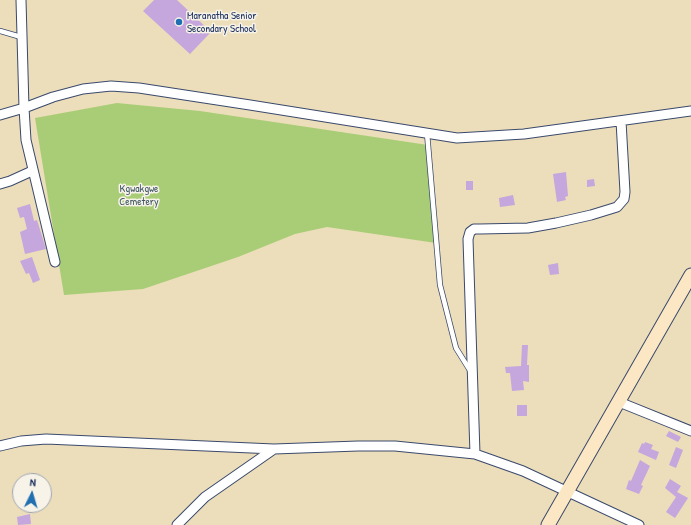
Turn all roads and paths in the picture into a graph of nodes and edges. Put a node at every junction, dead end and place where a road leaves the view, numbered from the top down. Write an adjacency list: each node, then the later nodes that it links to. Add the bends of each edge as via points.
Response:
1 (21, 0): 3 (street)
2 (0, 31): 3 (lane)
3 (21, 37): 4 (street)
4 (24, 108): 6 (street); 8 (street, via 83,89 111,86 139,88); 9 (street, via 26,140)
5 (691, 111): 7 (street)
6 (0, 114)
7 (621, 121): 8 (street, via 516,134 457,138); 13 (street, via 625,192 624,199 617,207 556,224 528,228 480,228 470,232 468,239)
8 (427, 133): 13 (lane, via 440,285 456,348)
9 (32, 171): 10 (street); 11 (street)
10 (0, 184)
11 (55, 262)
12 (691, 275): 14 (street)
13 (473, 375): 18 (street)
14 (619, 402): 15 (street); 19 (street)
15 (691, 431)
16 (0, 446): 17 (street, via 46,439)
17 (274, 449): 18 (street, via 395,446); 20 (street, via 205,497)
18 (475, 454): 19 (street, via 524,471)
19 (567, 491): 21 (street); 22 (street)
20 (177, 525)
21 (548, 525)
22 (638, 525)

